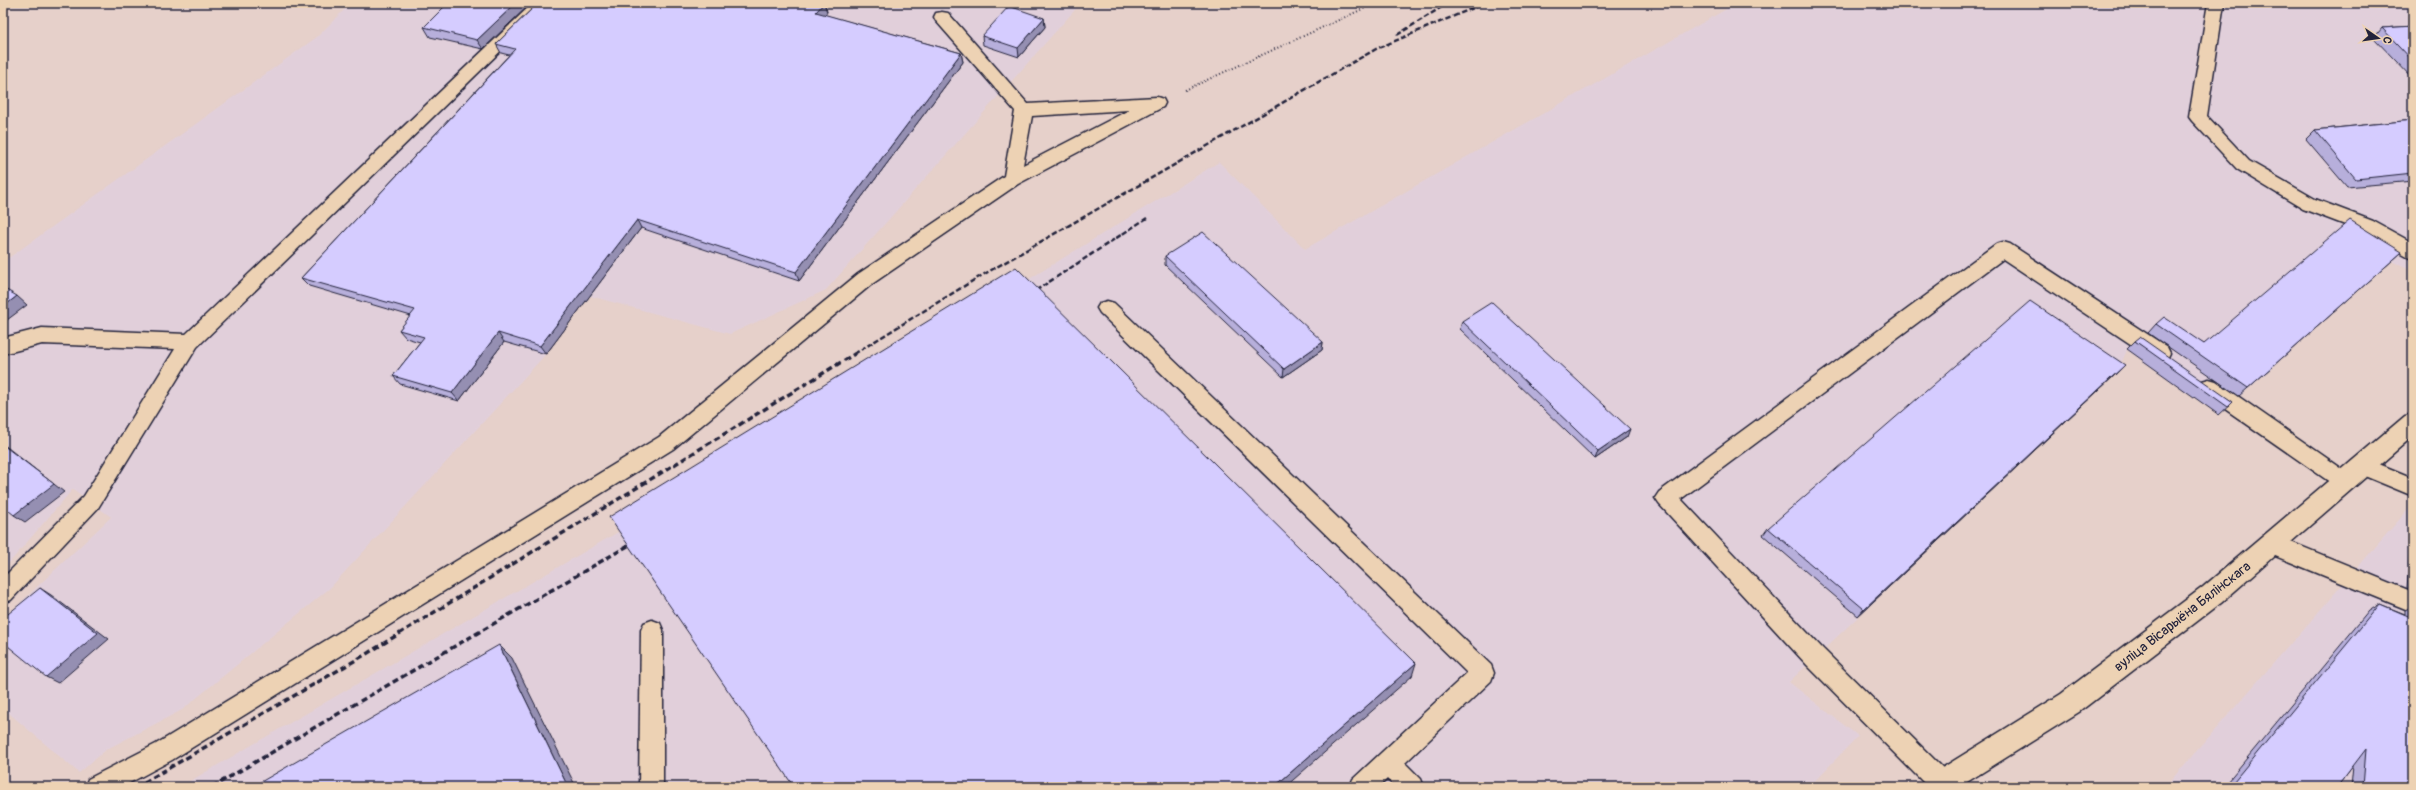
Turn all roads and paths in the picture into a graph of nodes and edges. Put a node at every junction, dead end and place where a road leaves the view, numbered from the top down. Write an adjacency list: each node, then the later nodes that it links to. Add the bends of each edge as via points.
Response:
1 (542, 3): 10 (lane)
2 (1376, 3): 5 (path)
3 (2216, 3): 8 (lane, via 2198,117 2243,165 2309,204 2367,226)
4 (942, 17): 6 (lane)
5 (1157, 103): 6 (lane); 7 (lane)
6 (1024, 110): 7 (lane)
7 (1012, 179): 24 (lane, via 865,279 666,443 171,748)
8 (2413, 252)
9 (1107, 308): 22 (lane, via 1483,673)
10 (190, 342): 11 (lane, via 42,336); 19 (lane, via 91,502)
11 (3, 346)
12 (2173, 362): 23 (lane, via 2003,249 1666,498)
13 (2192, 376): 16 (lane)
14 (2413, 423): 15 (street, вуліца Вісарыёна Бялінскага)
15 (2362, 466): 16 (street, вуліца Вісарыёна Бялінскага); 17 (lane)
16 (2344, 481): 18 (street, вуліца Вісарыёна Бялінскага)
17 (2413, 487)
18 (2271, 544): 20 (lane); 23 (street, вуліца Вісарыёна Бялінскага, via 2212,595 2070,702)
19 (3, 593)
20 (2413, 602)
21 (652, 630): 25 (lane)
22 (1388, 763): 26 (lane); 27 (lane)
23 (1937, 785)
24 (97, 787)
25 (651, 787)
26 (1362, 787)
27 (1412, 787)

